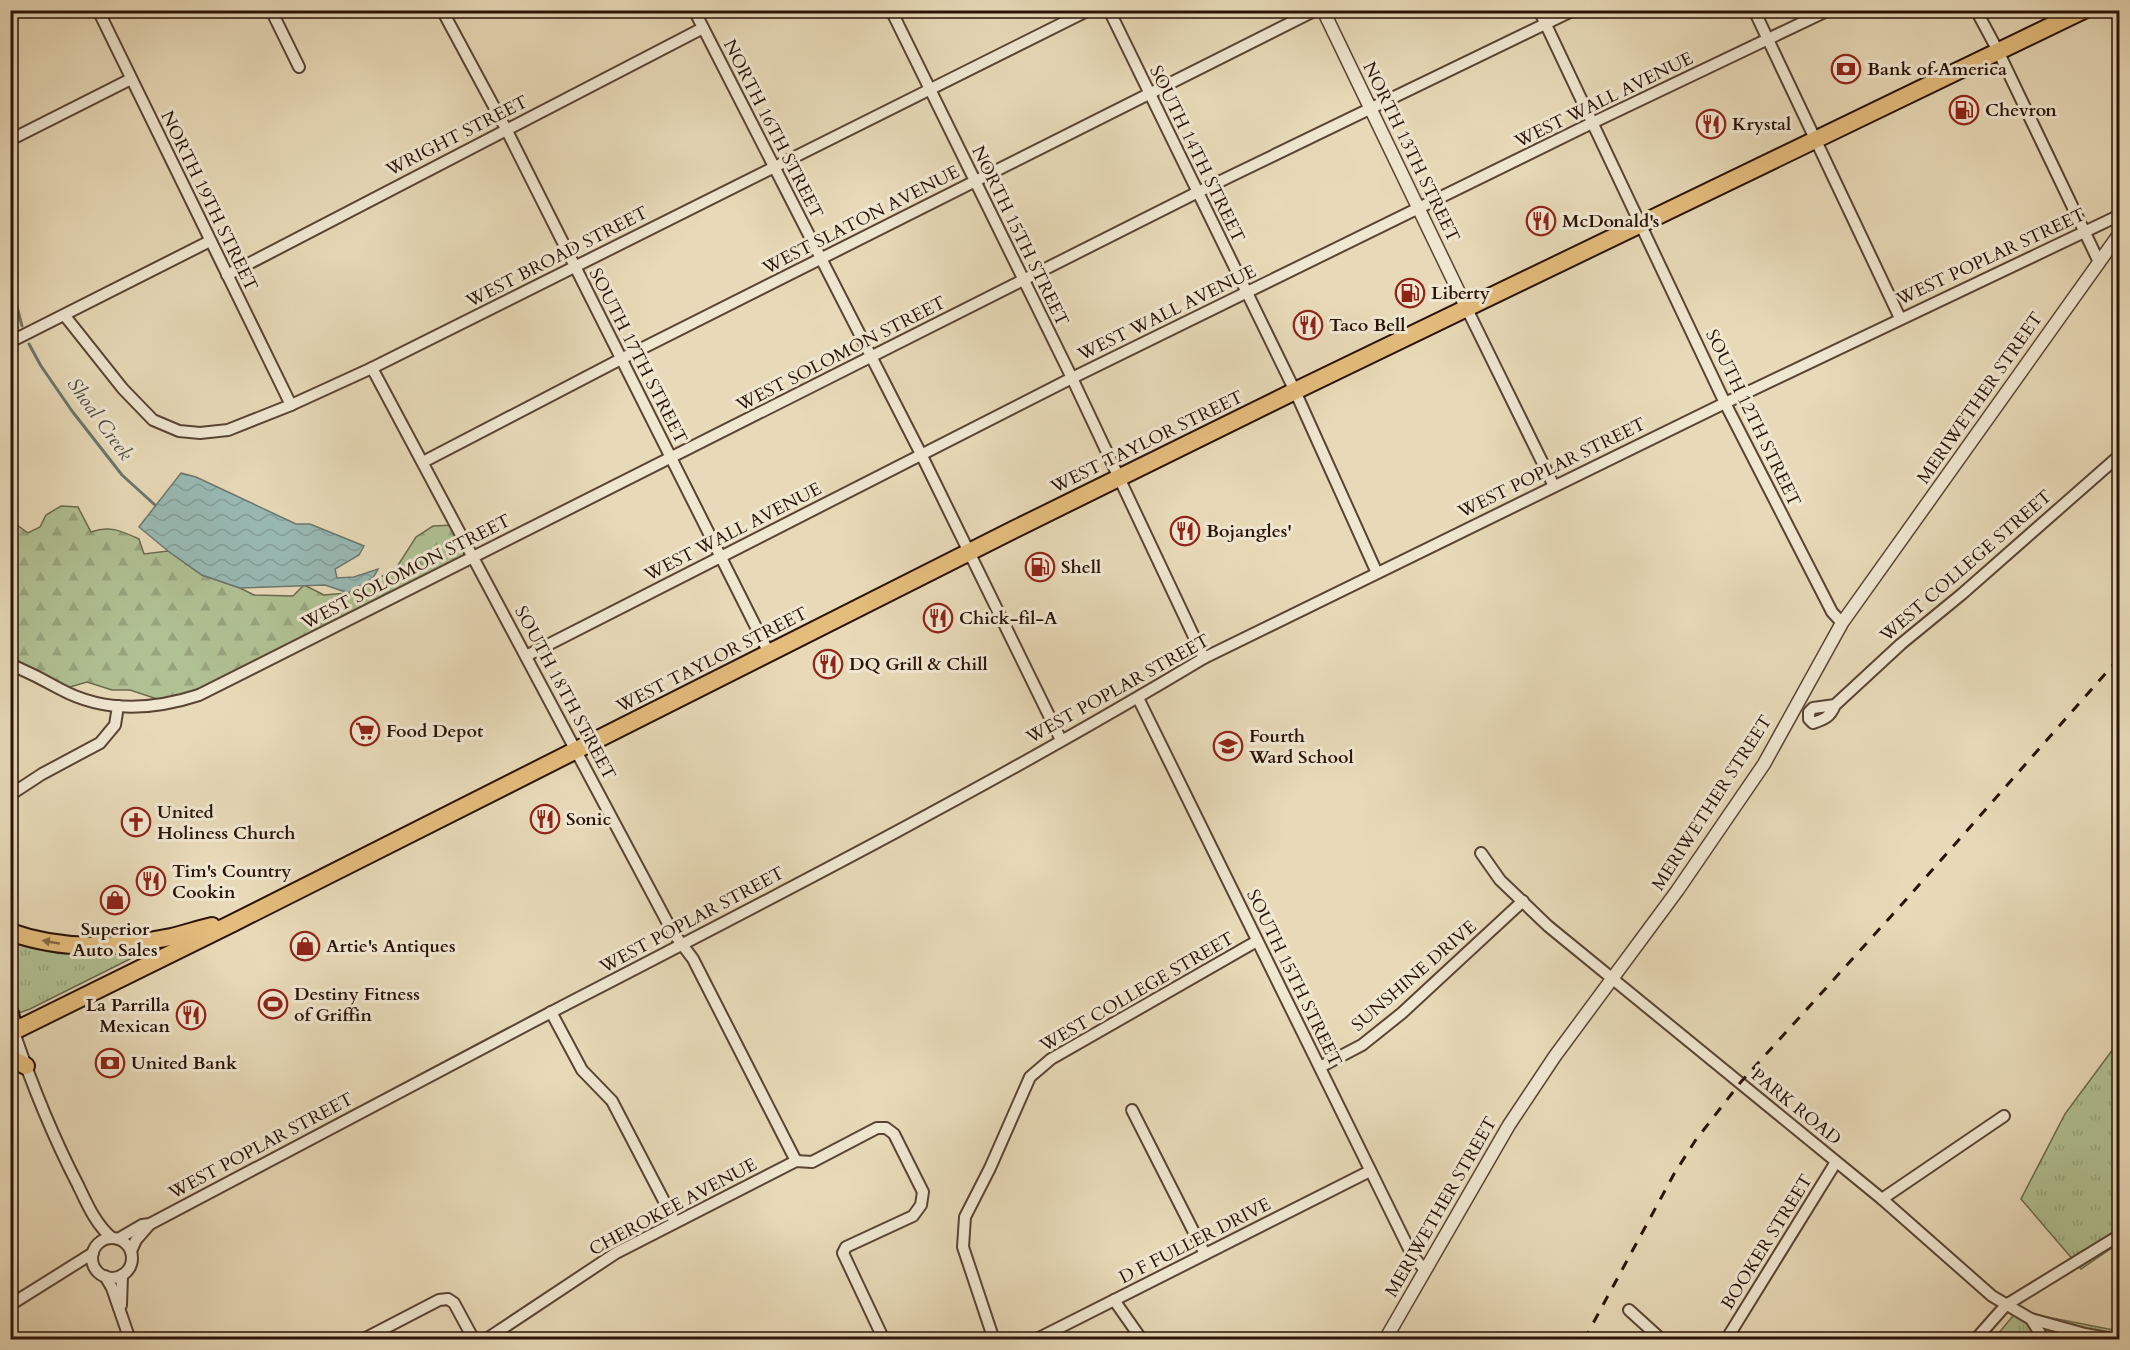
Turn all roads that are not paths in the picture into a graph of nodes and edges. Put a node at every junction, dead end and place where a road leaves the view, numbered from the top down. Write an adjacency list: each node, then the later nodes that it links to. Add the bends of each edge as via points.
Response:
1 (98, 10): 21 (street, NORTH 19TH STREET)
2 (271, 10): 20 (street)
3 (442, 10): 26 (street, SOUTH 17TH STREET)
4 (694, 10): 17 (street, NORTH 16TH STREET)
5 (891, 10): 22 (street, NORTH 15TH STREET)
6 (1089, 10): 22 (street, WEST BROAD STREET)
7 (1109, 10): 23 (street, SOUTH 14TH STREET)
8 (1316, 10): 23 (street, WEST SLATON AVENUE)
9 (1323, 10): 24 (street, NORTH 13TH STREET)
10 (1539, 10): 16 (street, SOUTH 12TH STREET)
11 (1574, 10): 16 (street, WEST SOLOMON STREET)
12 (1754, 10): 18 (street)
13 (1829, 10): 18 (street, WEST WALL AVENUE)
14 (1976, 10): 19 (street)
15 (2084, 10): 19 (main road, WEST TAYLOR STREET)
16 (1546, 24): 24 (street, WEST SOLOMON STREET); 25 (street, SOUTH 12TH STREET)
17 (703, 28): 26 (street, WRIGHT STREET); 29 (street, NORTH 16TH STREET)
18 (1768, 40): 25 (street, WEST WALL AVENUE); 28 (street)
19 (1998, 51): 28 (main road, WEST TAYLOR STREET); 35 (street)
20 (299, 67)
21 (132, 79): 27 (street); 37 (street, NORTH 19TH STREET)
22 (930, 90): 29 (street, WEST BROAD STREET); 30 (street, NORTH 15TH STREET)
23 (1150, 94): 30 (street, WEST SLATON AVENUE); 31 (street, SOUTH 14TH STREET)
24 (1371, 109): 31 (street, WEST SOLOMON STREET); 32 (street, NORTH 13TH STREET)
25 (1592, 123): 32 (street, WEST WALL AVENUE); 34 (street, SOUTH 12TH STREET)
26 (506, 129): 40 (street, SOUTH 17TH STREET); 41 (street, WRIGHT STREET)
27 (10, 140)
28 (1816, 140): 34 (main road, WEST TAYLOR STREET); 46 (street)
29 (774, 167): 38 (street, NORTH 16TH STREET); 40 (street, WEST BROAD STREET)
30 (975, 181): 38 (street, WEST SLATON AVENUE); 42 (street, NORTH 15TH STREET)
31 (1197, 192): 42 (street, WEST SOLOMON STREET); 43 (street, SOUTH 14TH STREET)
32 (1419, 208): 43 (street, WEST WALL AVENUE); 44 (street, NORTH 13TH STREET)
33 (2120, 215): 35 (street, WEST POPLAR STREET)
34 (1641, 224): 44 (main road, WEST TAYLOR STREET); 53 (street, SOUTH 12TH STREET)
35 (2084, 232): 39 (street); 46 (street, WEST POPLAR STREET)
36 (2120, 233): 39 (street, MERIWETHER STREET)
37 (210, 242): 41 (street, NORTH 19TH STREET); 45 (street)
38 (821, 258): 48 (street, NORTH 16TH STREET); 49 (street, WEST SLATON AVENUE)
39 (2099, 262): 65 (street, MERIWETHER STREET)
40 (575, 267): 49 (street, SOUTH 17TH STREET); 50 (street, WEST BROAD STREET)
41 (226, 275): 54 (street, NORTH 19TH STREET)
42 (1023, 280): 48 (street, WEST SOLOMON STREET); 51 (street, NORTH 15TH STREET)
43 (1246, 292): 51 (street, WEST WALL AVENUE); 52 (street, SOUTH 14TH STREET)
44 (1467, 309): 52 (main road, WEST TAYLOR STREET); 60 (street)
45 (65, 316): 47 (street); 54 (street, WEST BROAD STREET, via 153,420 179,431 228,430)
46 (1900, 318): 53 (street, WEST POPLAR STREET)
47 (10, 342)
48 (871, 357): 55 (street, NORTH 16TH STREET); 57 (street, WEST SOLOMON STREET)
49 (621, 359): 57 (street, SOUTH 17TH STREET); 58 (street, WEST SLATON AVENUE)
50 (372, 368): 54 (street, WEST BROAD STREET); 58 (street, SOUTH 18TH STREET)
51 (1072, 378): 55 (street, WEST WALL AVENUE); 59 (street, NORTH 15TH STREET)
52 (1295, 391): 59 (main road, WEST TAYLOR STREET); 64 (street, SOUTH 14TH STREET)
53 (1725, 403): 60 (street, WEST POPLAR STREET); 65 (street, SOUTH 12TH STREET, via 1832,612)
54 (291, 405)
55 (921, 454): 61 (street, NORTH 16TH STREET); 63 (street, WEST WALL AVENUE)
56 (2120, 455): 71 (street, WEST COLLEGE STREET)
57 (670, 458): 62 (street, WEST SOLOMON STREET); 63 (street, SOUTH 17TH STREET)
58 (423, 462): 62 (street, SOUTH 18TH STREET)
59 (1118, 478): 61 (main road, WEST TAYLOR STREET); 68 (street)
60 (1554, 486): 64 (street, WEST POPLAR STREET)
61 (970, 551): 66 (main road, WEST TAYLOR STREET); 73 (street, NORTH 16TH STREET)
62 (473, 557): 67 (street, SOUTH 18TH STREET); 72 (street, WEST SOLOMON STREET, via 199,695 172,704)
63 (720, 557): 66 (street, SOUTH 17TH STREET); 67 (street, WEST WALL AVENUE)
64 (1377, 573): 68 (street, WEST POPLAR STREET)
65 (1842, 622): 82 (street, MERIWETHER STREET, via 1764,764)
66 (769, 653): 74 (main road, WEST TAYLOR STREET)
67 (526, 656): 74 (street, SOUTH 18TH STREET)
68 (1204, 658): 70 (street, WEST POPLAR STREET)
69 (10, 664): 72 (street, WEST SOLOMON STREET, via 83,698)
70 (1138, 698): 73 (street, WEST POPLAR STREET); 80 (street, SOUTH 15TH STREET)
71 (1835, 705)
72 (118, 706): 75 (street, via 115,725 100,743)
73 (1061, 740): 81 (street, WEST POPLAR STREET, via 891,835)
74 (577, 750): 78 (main road, WEST TAYLOR STREET); 81 (street, SOUTH 18TH STREET)
75 (10, 795)
76 (1481, 853): 77 (street, PARK ROAD, via 1500,880)
77 (1523, 901): 82 (street, PARK ROAD); 88 (street, SUNSHINE DRIVE, via 1362,1045)
78 (233, 923): 79 (main road, one-way to 79, via 110,946 58,944); 85 (main road, WEST TAYLOR STREET)
79 (10, 932)
80 (1257, 941): 88 (street, SOUTH 15TH STREET); 119 (street, WEST COLLEGE STREET, via 1051,1059 1030,1077 965,1216 963,1247)
81 (682, 944): 83 (street, WEST POPLAR STREET); 91 (street, SOUTH 18TH STREET)
82 (1613, 977): 92 (street, PARK ROAD); 105 (street, MERIWETHER STREET, via 1509,1125)
83 (551, 1012): 96 (street, via 582,1070 612,1101); 97 (street, WEST POPLAR STREET)
84 (10, 1013): 85 (main road)
85 (11, 1032): 87 (street)
86 (10, 1058): 87 (main road)
87 (26, 1066): 95 (street, via 54,1138)
88 (1320, 1067): 93 (street, SOUTH 15TH STREET)
89 (1132, 1110): 102 (street)
90 (2004, 1116): 94 (street)
91 (796, 1161): 96 (street, CHEROKEE AVENUE); 118 (street, CHEROKEE AVENUE, via 812,1162 877,1128 886,1128 894,1134 923,1192 921,1205 913,1216 846,1247 843,1253)
92 (1836, 1162): 94 (street, PARK ROAD); 124 (street, BOOKER STREET)
93 (1370, 1171): 102 (street, D F FULLER DRIVE); 105 (street, SOUTH 15TH STREET, via 1412,1255)
94 (1882, 1199): 110 (street, PARK ROAD)
95 (91, 1211): 99 (street, via 104,1232); 100 (street)
96 (675, 1222): 117 (street, CHEROKEE AVENUE, via 616,1252)
97 (150, 1224): 99 (street, WEST POPLAR STREET); 101 (street, WEST POPLAR STREET)
98 (2120, 1235): 110 (street)
99 (115, 1239): 100 (street, via 103,1240); 101 (street)
100 (94, 1250): 103 (street); 104 (street)
101 (131, 1251): 106 (street, via 131,1264)
102 (1205, 1254): 108 (street, D F FULLER DRIVE)
103 (95, 1268): 104 (street); 107 (street)
104 (69, 1269): 109 (street)
105 (1425, 1270): 122 (street, MERIWETHER STREET)
106 (122, 1275): 107 (street); 112 (street)
107 (105, 1276): 112 (street)
108 (1114, 1300): 120 (street, D F FULLER DRIVE); 121 (street)
109 (10, 1305)
110 (2006, 1305): 113 (street, PARK ROAD); 125 (street)
111 (1629, 1310): 123 (street)
112 (120, 1312): 114 (street)
113 (2031, 1319): 126 (street); 127 (street, PARK ROAD)
114 (130, 1340)
115 (362, 1340): 116 (street, via 448,1299)
116 (474, 1340)
117 (485, 1340)
118 (885, 1340)
119 (994, 1340)
120 (1035, 1340)
121 (1142, 1340)
122 (1385, 1340)
123 (1662, 1340)
124 (1726, 1340)
125 (1975, 1340)
126 (2044, 1340)
127 (2117, 1340)

